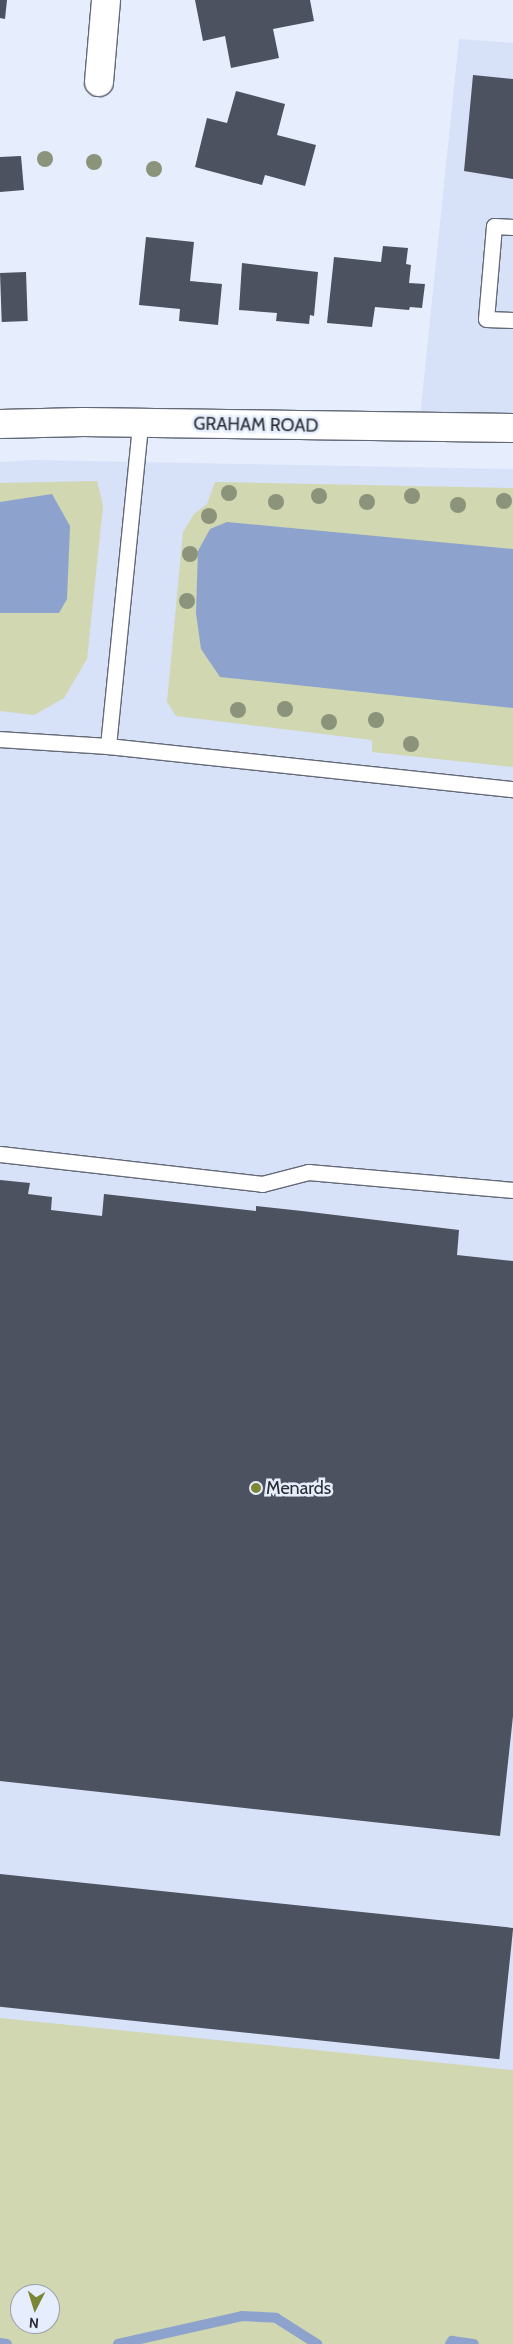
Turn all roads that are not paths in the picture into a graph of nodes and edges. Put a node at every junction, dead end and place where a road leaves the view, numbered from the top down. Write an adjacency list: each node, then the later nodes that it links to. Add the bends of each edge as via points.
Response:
1 (106, 0): 2 (main road)
2 (99, 82)
3 (513, 227): 4 (lane, via 494,226 486,319)
4 (513, 320)
5 (140, 423): 6 (main road, GRAHAM ROAD); 7 (main road, GRAHAM ROAD); 9 (lane)
6 (0, 424)
7 (513, 428)
8 (0, 739): 9 (lane)
9 (108, 746): 10 (lane)
10 (513, 789)
11 (0, 1154): 12 (lane, via 262,1184 308,1172)
12 (513, 1190)

